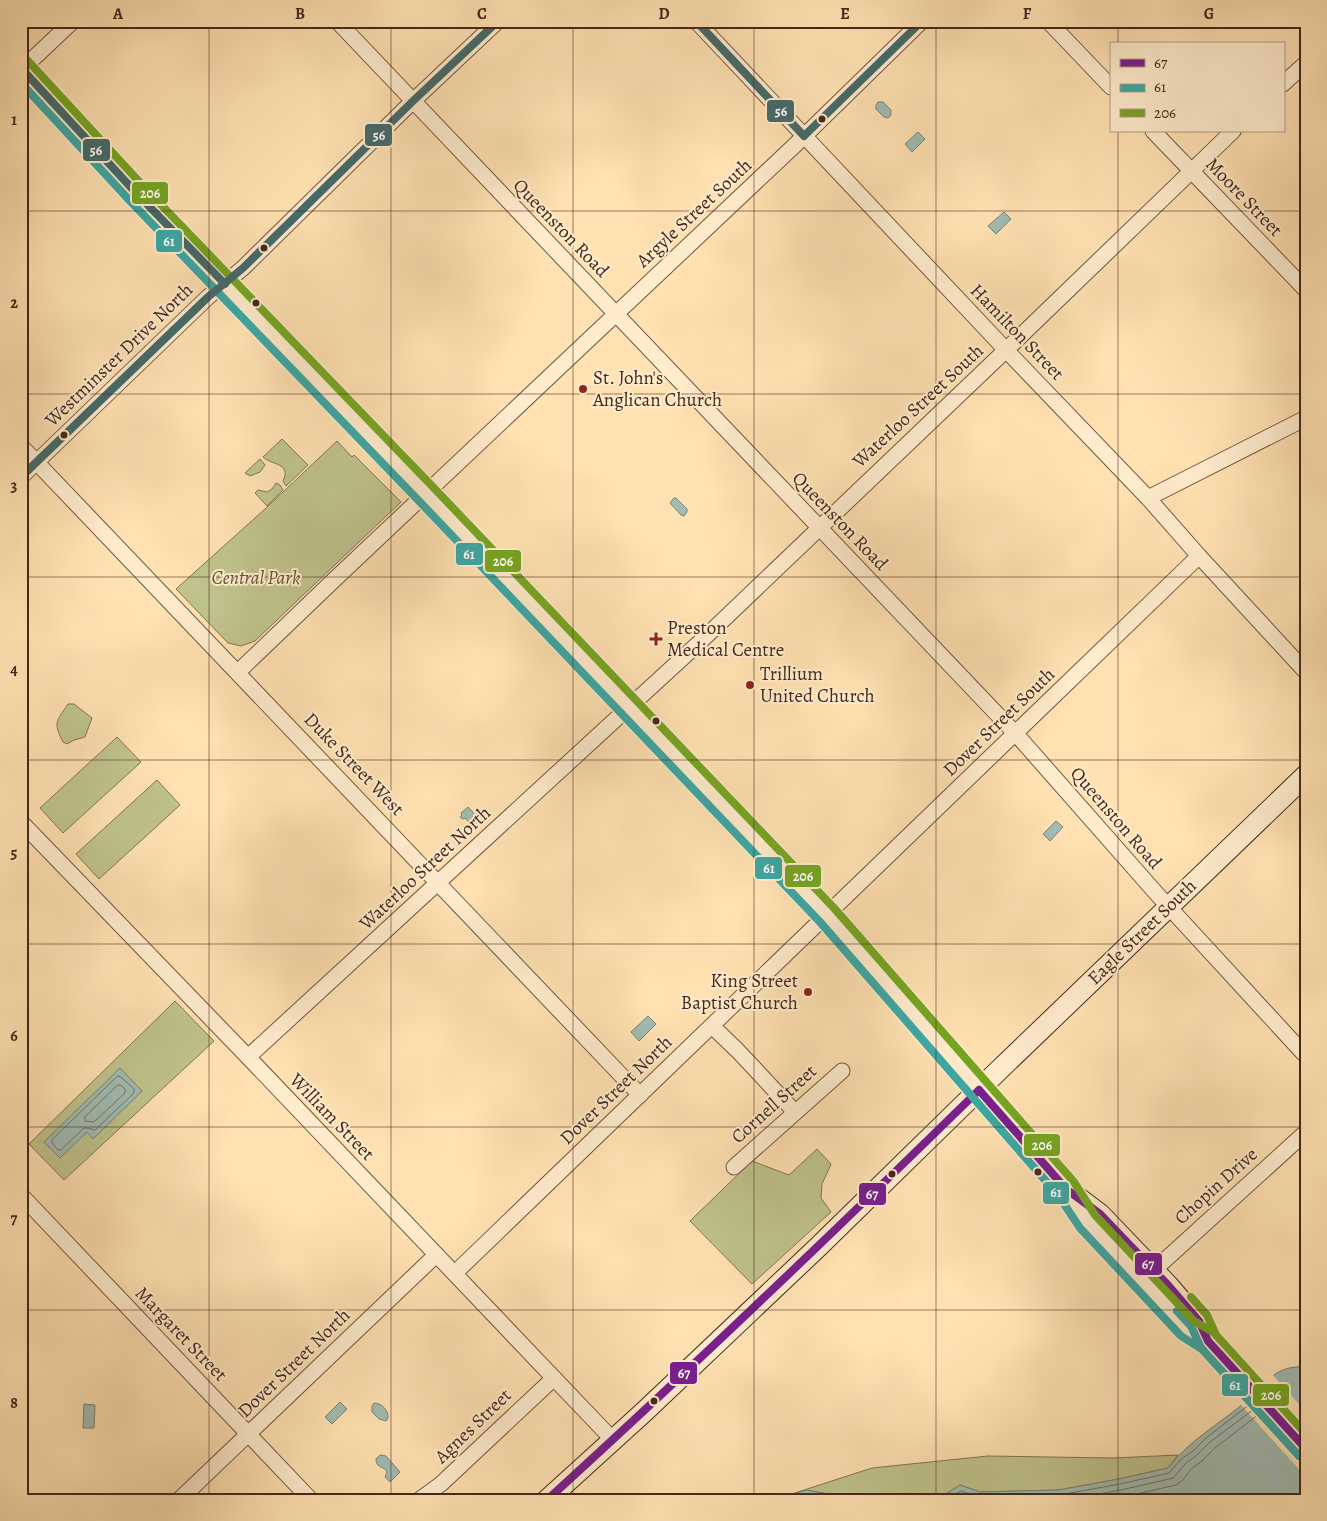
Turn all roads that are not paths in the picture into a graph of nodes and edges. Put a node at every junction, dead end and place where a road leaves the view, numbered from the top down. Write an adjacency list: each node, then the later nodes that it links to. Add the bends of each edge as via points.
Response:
1 (73, 21): 8 (street)
2 (337, 21): 11 (street, Queenston Road)
3 (498, 21): 11 (street, Westminster Drive North)
4 (696, 21): 14 (street, Hamilton Street)
5 (922, 21): 14 (street, Argyle Street South)
6 (1048, 21): 10 (street)
7 (1306, 63): 9 (street)
8 (22, 69): 16 (main road)
9 (1284, 83)
10 (1110, 86)
11 (413, 101): 16 (street, Westminster Drive North); 18 (street, Queenston Road)
12 (1154, 132): 15 (street, Moore Street)
13 (1232, 132): 15 (street, Waterloo Street South)
14 (804, 136): 18 (street, Argyle Street South); 19 (street, Hamilton Street)
15 (1191, 171): 17 (street, Moore Street); 19 (street, Waterloo Street South)
16 (225, 284): 22 (street, Westminster Drive North); 24 (main road)
17 (1306, 290)
18 (616, 314): 24 (street, Argyle Street South); 26 (street, Queenston Road)
19 (1006, 350): 25 (street, Hamilton Street); 26 (street, Waterloo Street South)
20 (1306, 418): 25 (street)
21 (21, 446): 22 (street, Duke Street West)
22 (37, 462): 23 (street, Westminster Drive North); 28 (street, Duke Street West)
23 (21, 477)
24 (426, 494): 28 (street, Argyle Street South); 30 (main road)
25 (1148, 498): 27 (street, Hamilton Street)
26 (819, 528): 30 (street, Waterloo Street South); 31 (street, Queenston Road)
27 (1199, 556): 29 (street, Hamilton Street); 31 (street, Dover Street South)
28 (238, 672): 34 (street, Duke Street West)
29 (1306, 672)
30 (628, 707): 34 (street, Waterloo Street North); 36 (main road)
31 (1016, 734): 35 (street, Queenston Road); 36 (street, Dover Street South)
32 (1306, 775): 35 (main road, Eagle Street South)
33 (21, 822): 39 (street, William Street)
34 (439, 883): 39 (street, Waterloo Street North); 42 (street, Duke Street West)
35 (1169, 908): 38 (street, Queenston Road); 41 (main road, Eagle Street South)
36 (827, 915): 37 (street, Dover Street North); 41 (main road)
37 (712, 1026): 42 (street, Dover Street North); 43 (street)
38 (1306, 1056)
39 (248, 1057): 48 (street, William Street)
40 (842, 1071): 43 (street, Cornell Street)
41 (979, 1090): 46 (main road); 54 (main road, Eagle Street South)
42 (640, 1095): 50 (street, Dover Street North)
43 (794, 1112): 45 (street, Cornell Street)
44 (1306, 1132): 49 (street, Chopin Drive)
45 (734, 1167)
46 (1066, 1189): 49 (main road, via 1100,1214); 51 (main road, via 1094,1229 1188,1330)
47 (21, 1196): 53 (street, Margaret Street)
48 (436, 1255): 50 (street, William Street); 53 (street, Dover Street North)
49 (1154, 1270): 51 (main road, via 1199,1321)
50 (454, 1273): 52 (street, William Street)
51 (1208, 1341): 55 (main road)
52 (554, 1378): 54 (street, William Street); 58 (street, Agnes Street, via 441,1484)
53 (249, 1433): 56 (street, Dover Street North); 57 (street, Margaret Street)
54 (613, 1440): 59 (main road, Eagle Street South)
55 (1306, 1449)
56 (179, 1500)
57 (312, 1500)
58 (418, 1500)
59 (547, 1500)

